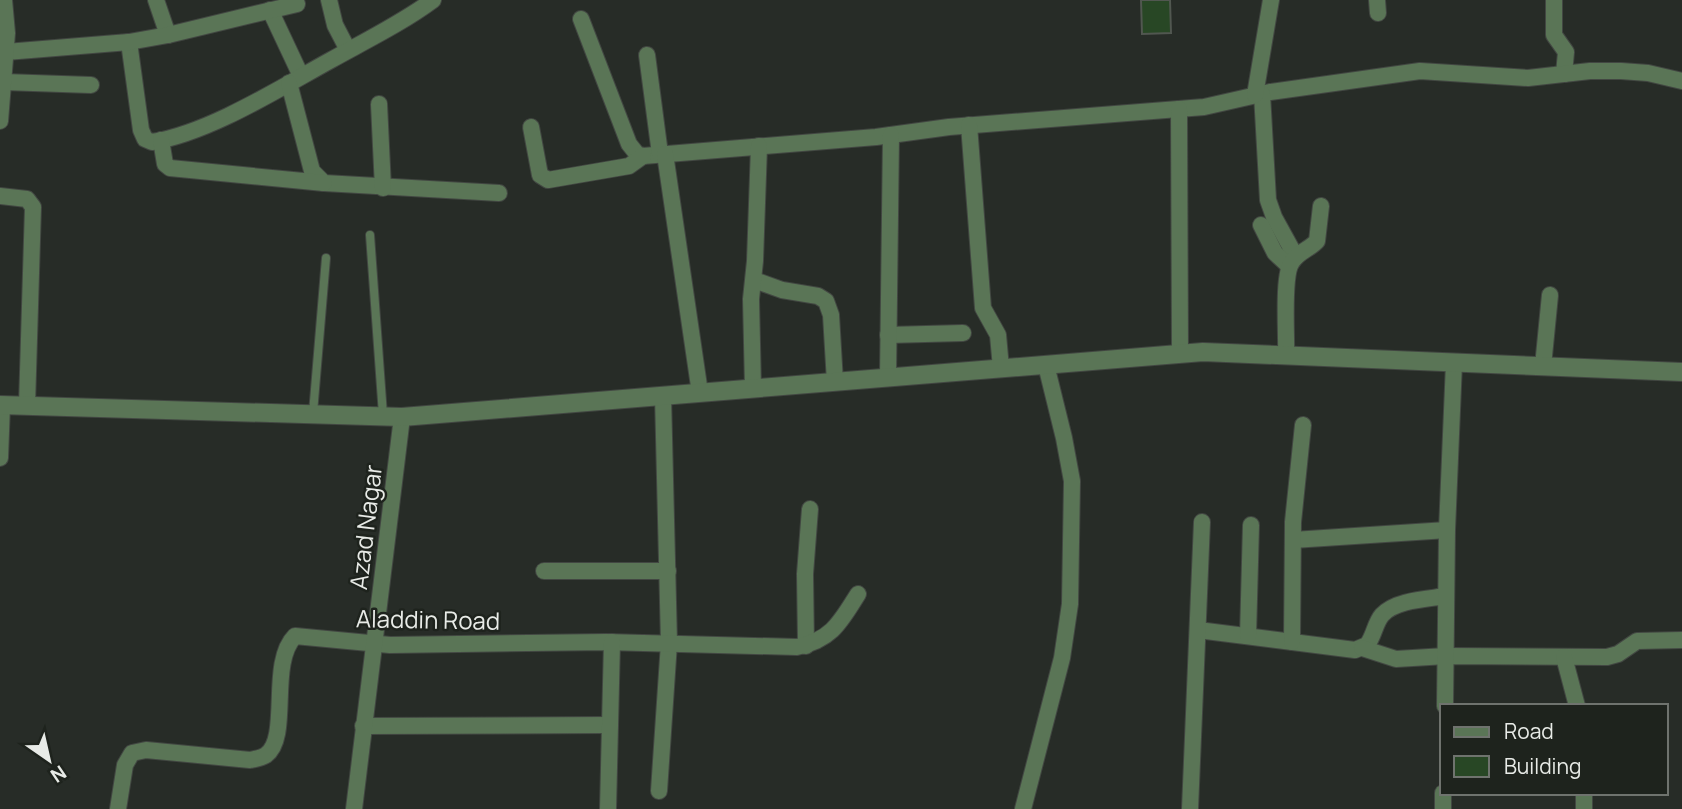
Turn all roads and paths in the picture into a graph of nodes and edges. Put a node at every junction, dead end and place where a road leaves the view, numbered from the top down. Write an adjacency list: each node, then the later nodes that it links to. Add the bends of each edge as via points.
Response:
1 (4, 0): 13 (street)
2 (156, 0): 10 (street)
3 (329, 0): 12 (street)
4 (433, 0): 12 (street)
5 (1271, 0): 20 (street)
6 (1554, 0): 15 (street, via 1554,35 1566,52)
7 (297, 4): 8 (street)
8 (270, 10): 10 (street); 16 (street)
9 (581, 19): 30 (street, via 629,144)
10 (168, 35): 11 (street)
11 (129, 42): 13 (street); 27 (street, via 141,130 145,139)
12 (348, 50): 16 (street)
13 (6, 52): 18 (street)
14 (647, 55): 29 (street)
15 (1564, 74): 17 (street, via 1621,71); 20 (street, via 1528,78 1420,71)
16 (295, 80): 27 (street, via 241,109); 31 (street, via 312,171)
17 (1682, 81)
18 (4, 82): 19 (street); 23 (street)
19 (91, 85)
20 (1258, 95): 22 (street); 39 (street, via 1268,200)
21 (379, 104): 32 (street)
22 (1179, 109): 24 (street); 44 (street)
23 (0, 121)
24 (970, 125): 26 (street); 49 (street, via 984,308 998,335)
25 (531, 127): 30 (street, via 540,175 548,180 629,166)
26 (891, 135): 28 (street); 43 (street)
27 (161, 140): 31 (street, via 165,164 170,168)
28 (759, 146): 29 (street); 40 (street)
29 (663, 154): 30 (street); 54 (street)
30 (643, 156)
31 (324, 183): 32 (street)
32 (383, 188): 33 (street)
33 (499, 193)
34 (0, 196): 57 (street, via 27,199 33,207)
35 (1321, 206): 39 (street, via 1317,241)
36 (1261, 225): 39 (street, via 1275,253)
37 (370, 234): 59 (lane)
38 (326, 258): 58 (lane)
39 (1292, 261): 45 (street)
40 (754, 280): 52 (street, via 826,301); 53 (street)
41 (1550, 295): 48 (street)
42 (963, 333): 43 (street)
43 (888, 335): 51 (street)
44 (1180, 354): 45 (street); 47 (street)
45 (1286, 356): 46 (street)
46 (1454, 363): 48 (street); 66 (street)
47 (1046, 365): 49 (street); 91 (street, via 1072,481 1070,604 1062,658)
48 (1543, 366): 50 (street)
49 (1001, 368): 51 (street)
50 (1682, 372)
51 (888, 377): 52 (street)
52 (835, 382): 53 (street)
53 (752, 388): 54 (street)
54 (700, 393): 55 (street)
55 (663, 396): 60 (street); 69 (street)
56 (1, 405): 57 (street); 62 (street)
57 (27, 405): 58 (street)
58 (313, 413): 59 (street)
59 (383, 415): 60 (street)
60 (402, 417): 77 (street, Azad Nagar)
61 (1303, 425): 67 (street)
62 (0, 458)
63 (810, 509): 79 (street)
64 (1202, 522): 72 (street)
65 (1251, 526): 73 (street)
66 (1447, 530): 67 (street); 71 (street)
67 (1293, 540): 76 (street)
68 (544, 571): 69 (street)
69 (668, 571): 78 (street)
70 (858, 594): 79 (street, Aladdin Road, via 836,629)
71 (1446, 596): 80 (street, via 1389,610); 81 (street)
72 (1198, 630): 73 (street); 92 (street)
73 (1248, 636): 76 (street)
74 (1682, 640): 82 (street, via 1637,641 1607,657)
75 (612, 642): 77 (street, Aladdin Road); 78 (street, Aladdin Road); 86 (street)
76 (1292, 642): 80 (street)
77 (373, 643): 85 (street, Azad Nagar); 88 (street, Aladdin Road, via 295,636 283,656 274,746 265,756 250,760 146,750 132,753 125,765)
78 (669, 643): 79 (street, Aladdin Road); 87 (street)
79 (806, 646)
80 (1362, 648): 81 (street, via 1396,659)
81 (1446, 656): 82 (street); 83 (street)
82 (1564, 657): 84 (street)
83 (1445, 704)
84 (1576, 704)
85 (363, 726): 86 (street); 89 (street, Azad Nagar)
86 (610, 726): 90 (street)
87 (659, 791)
88 (118, 809)
89 (354, 809)
90 (608, 809)
91 (1023, 809)
92 (1189, 809)

